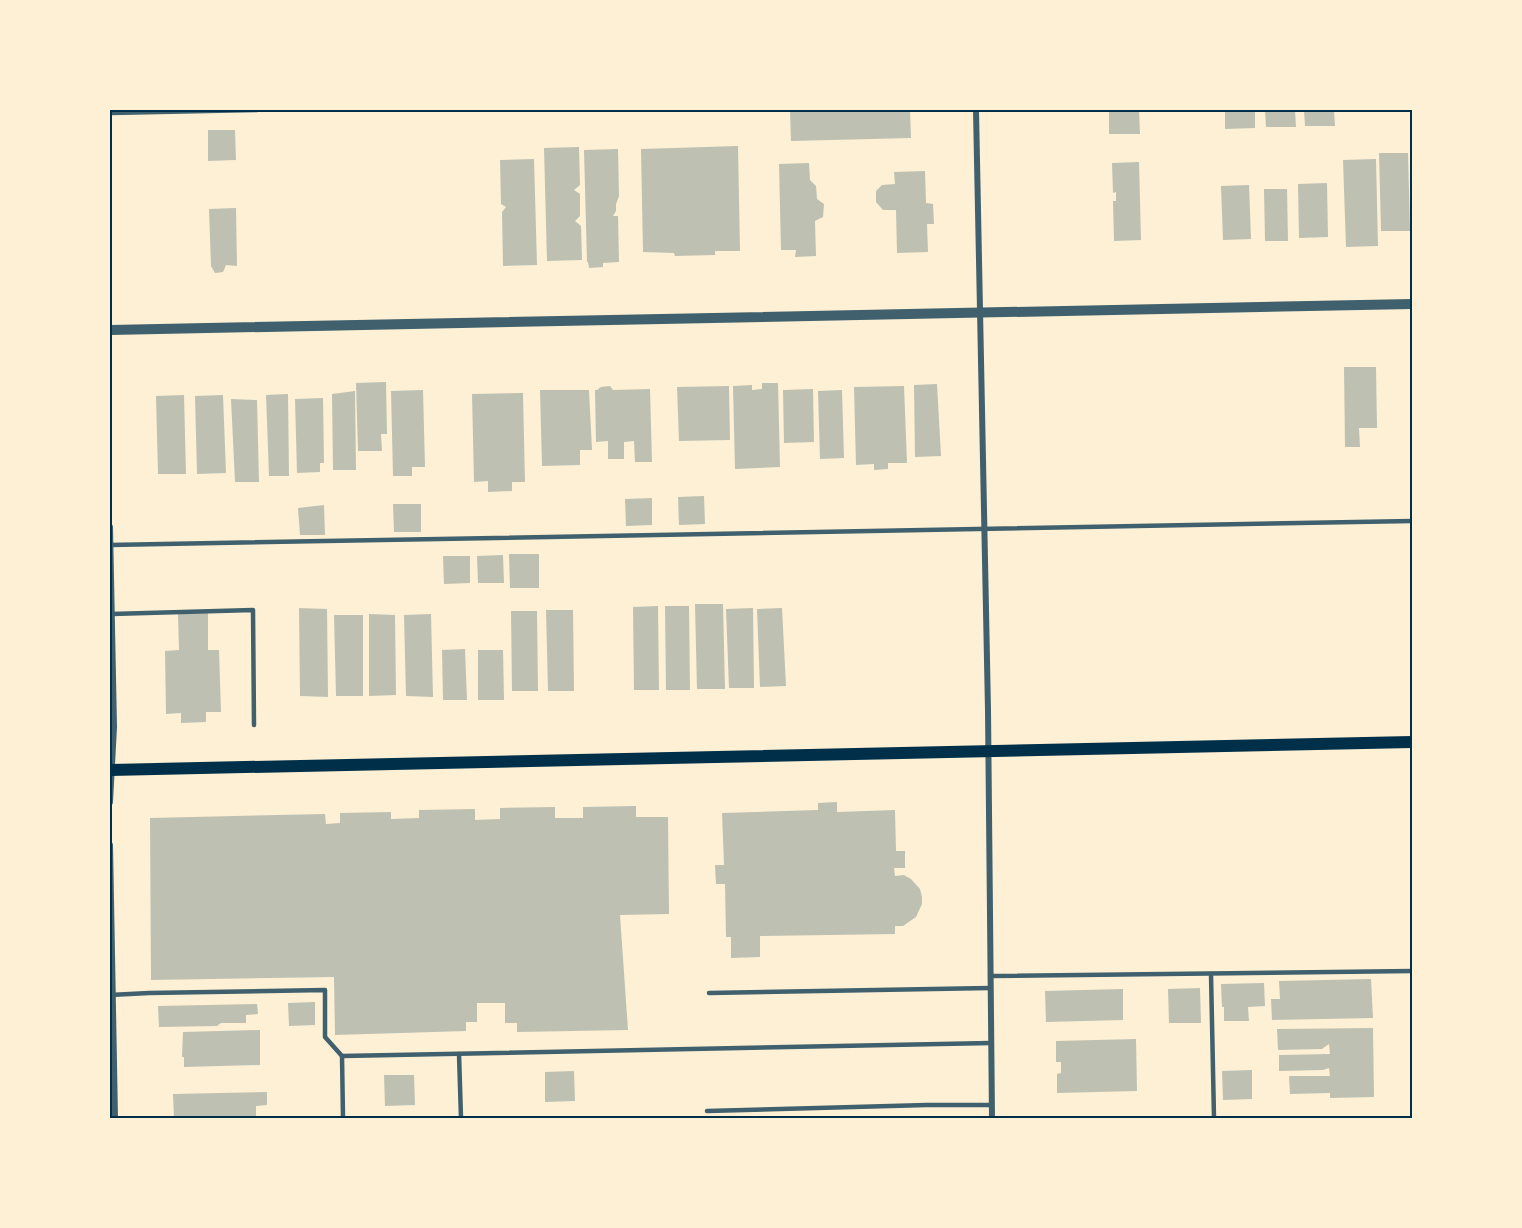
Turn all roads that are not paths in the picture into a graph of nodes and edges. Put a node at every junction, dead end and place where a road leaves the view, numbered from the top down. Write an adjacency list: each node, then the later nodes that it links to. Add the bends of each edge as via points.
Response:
1 (256, 110): 3 (lane)
2 (976, 110): 5 (street)
3 (110, 113)
4 (1413, 304): 5 (street)
5 (980, 313): 6 (street); 9 (street)
6 (110, 330)
7 (1413, 521): 9 (lane)
8 (110, 527): 10 (street)
9 (984, 529): 10 (lane); 14 (street)
10 (110, 545): 11 (street)
11 (111, 614): 12 (lane, via 253,610); 15 (street, via 114,727)
12 (254, 726)
13 (1413, 742): 14 (main road)
14 (988, 751): 15 (main road); 20 (street)
15 (110, 770): 16 (street)
16 (110, 802)
17 (110, 845): 23 (street)
18 (1413, 971): 19 (lane)
19 (1211, 974): 20 (lane); 33 (lane)
20 (990, 976): 21 (street)
21 (990, 988): 22 (lane); 24 (street)
22 (709, 993)
23 (111, 995): 26 (lane, via 325,990 325,1036); 29 (street)
24 (991, 1043): 25 (lane); 27 (street)
25 (459, 1054): 26 (lane); 31 (lane)
26 (342, 1056): 30 (lane)
27 (992, 1105): 28 (lane); 32 (street)
28 (707, 1111)
29 (115, 1119)
30 (343, 1119)
31 (460, 1119)
32 (992, 1119)
33 (1214, 1119)

